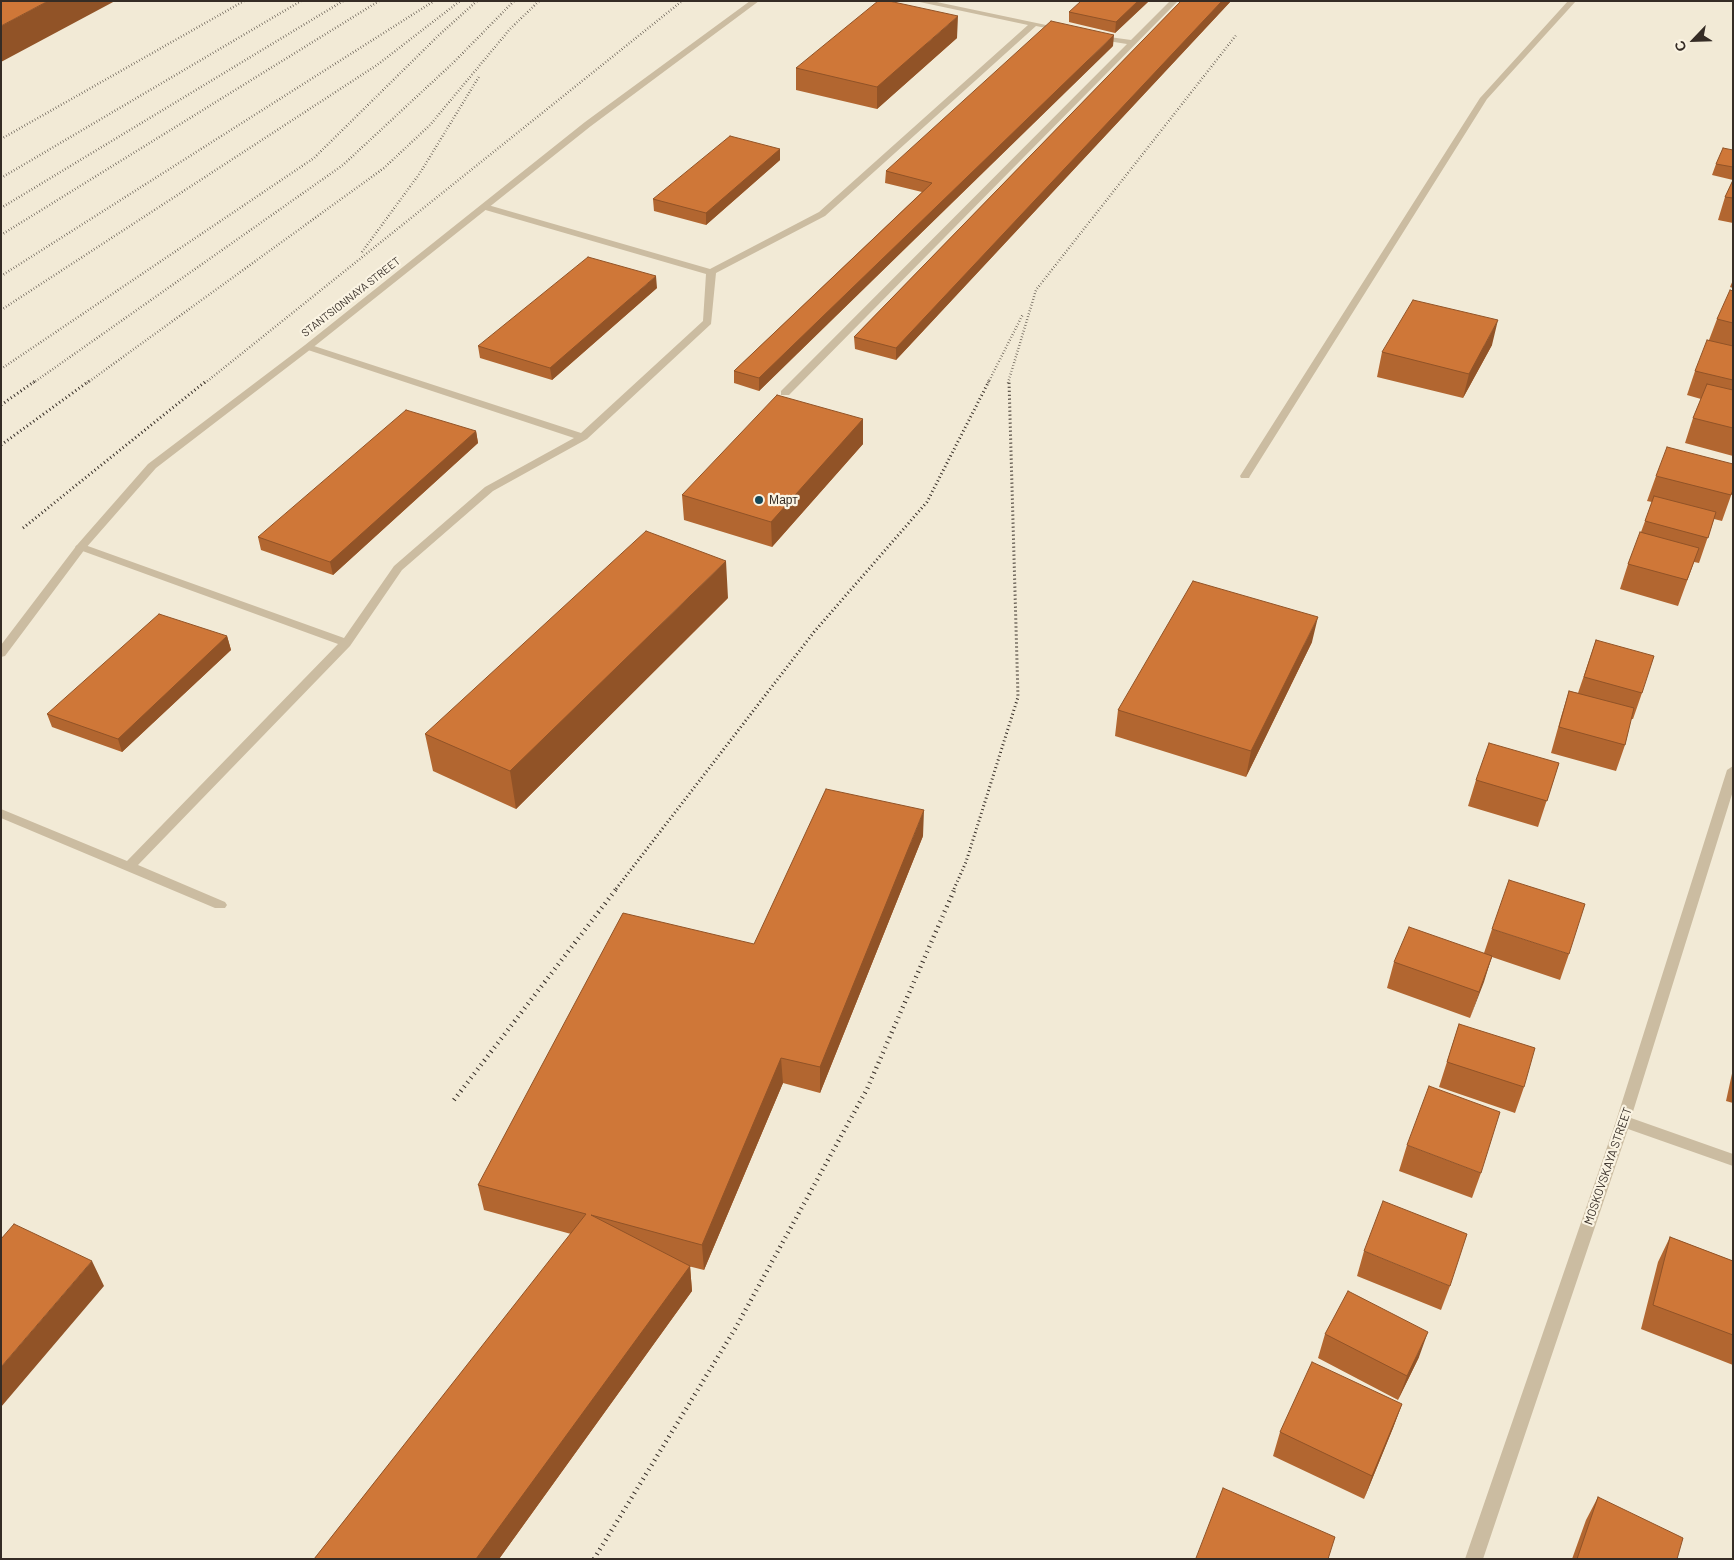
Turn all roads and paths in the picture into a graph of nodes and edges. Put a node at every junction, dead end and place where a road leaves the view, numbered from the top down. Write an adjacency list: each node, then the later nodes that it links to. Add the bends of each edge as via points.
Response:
1 (755, 1): 9 (street, STANTSIONNAYA STREET, via 588,124)
2 (919, 1): 5 (street)
3 (1174, 1): 8 (street)
4 (1572, 1): 14 (street, via 1484,98)
5 (1034, 24): 6 (street); 10 (street, via 822,214)
6 (1070, 31)
7 (1088, 34): 8 (street)
8 (1132, 43): 12 (street)
9 (485, 207): 10 (street); 11 (street, STANTSIONNAYA STREET)
10 (711, 272): 13 (street, via 708,322)
11 (308, 347): 13 (street); 15 (street, STANTSIONNAYA STREET, via 152,466)
12 (785, 393)
13 (583, 437): 16 (street, via 482,495 398,568)
14 (1245, 476)
15 (82, 547): 16 (street); 17 (street, STANTSIONNAYA STREET)
16 (346, 644): 20 (street)
17 (1, 652)
18 (1733, 770): 22 (street, MOSKOVSKAYA STREET)
19 (1, 813): 20 (street)
20 (129, 867): 21 (street)
21 (220, 906)
22 (1623, 1121): 23 (street); 24 (street, MOSKOVSKAYA STREET)
23 (1733, 1160)
24 (1474, 1559)

